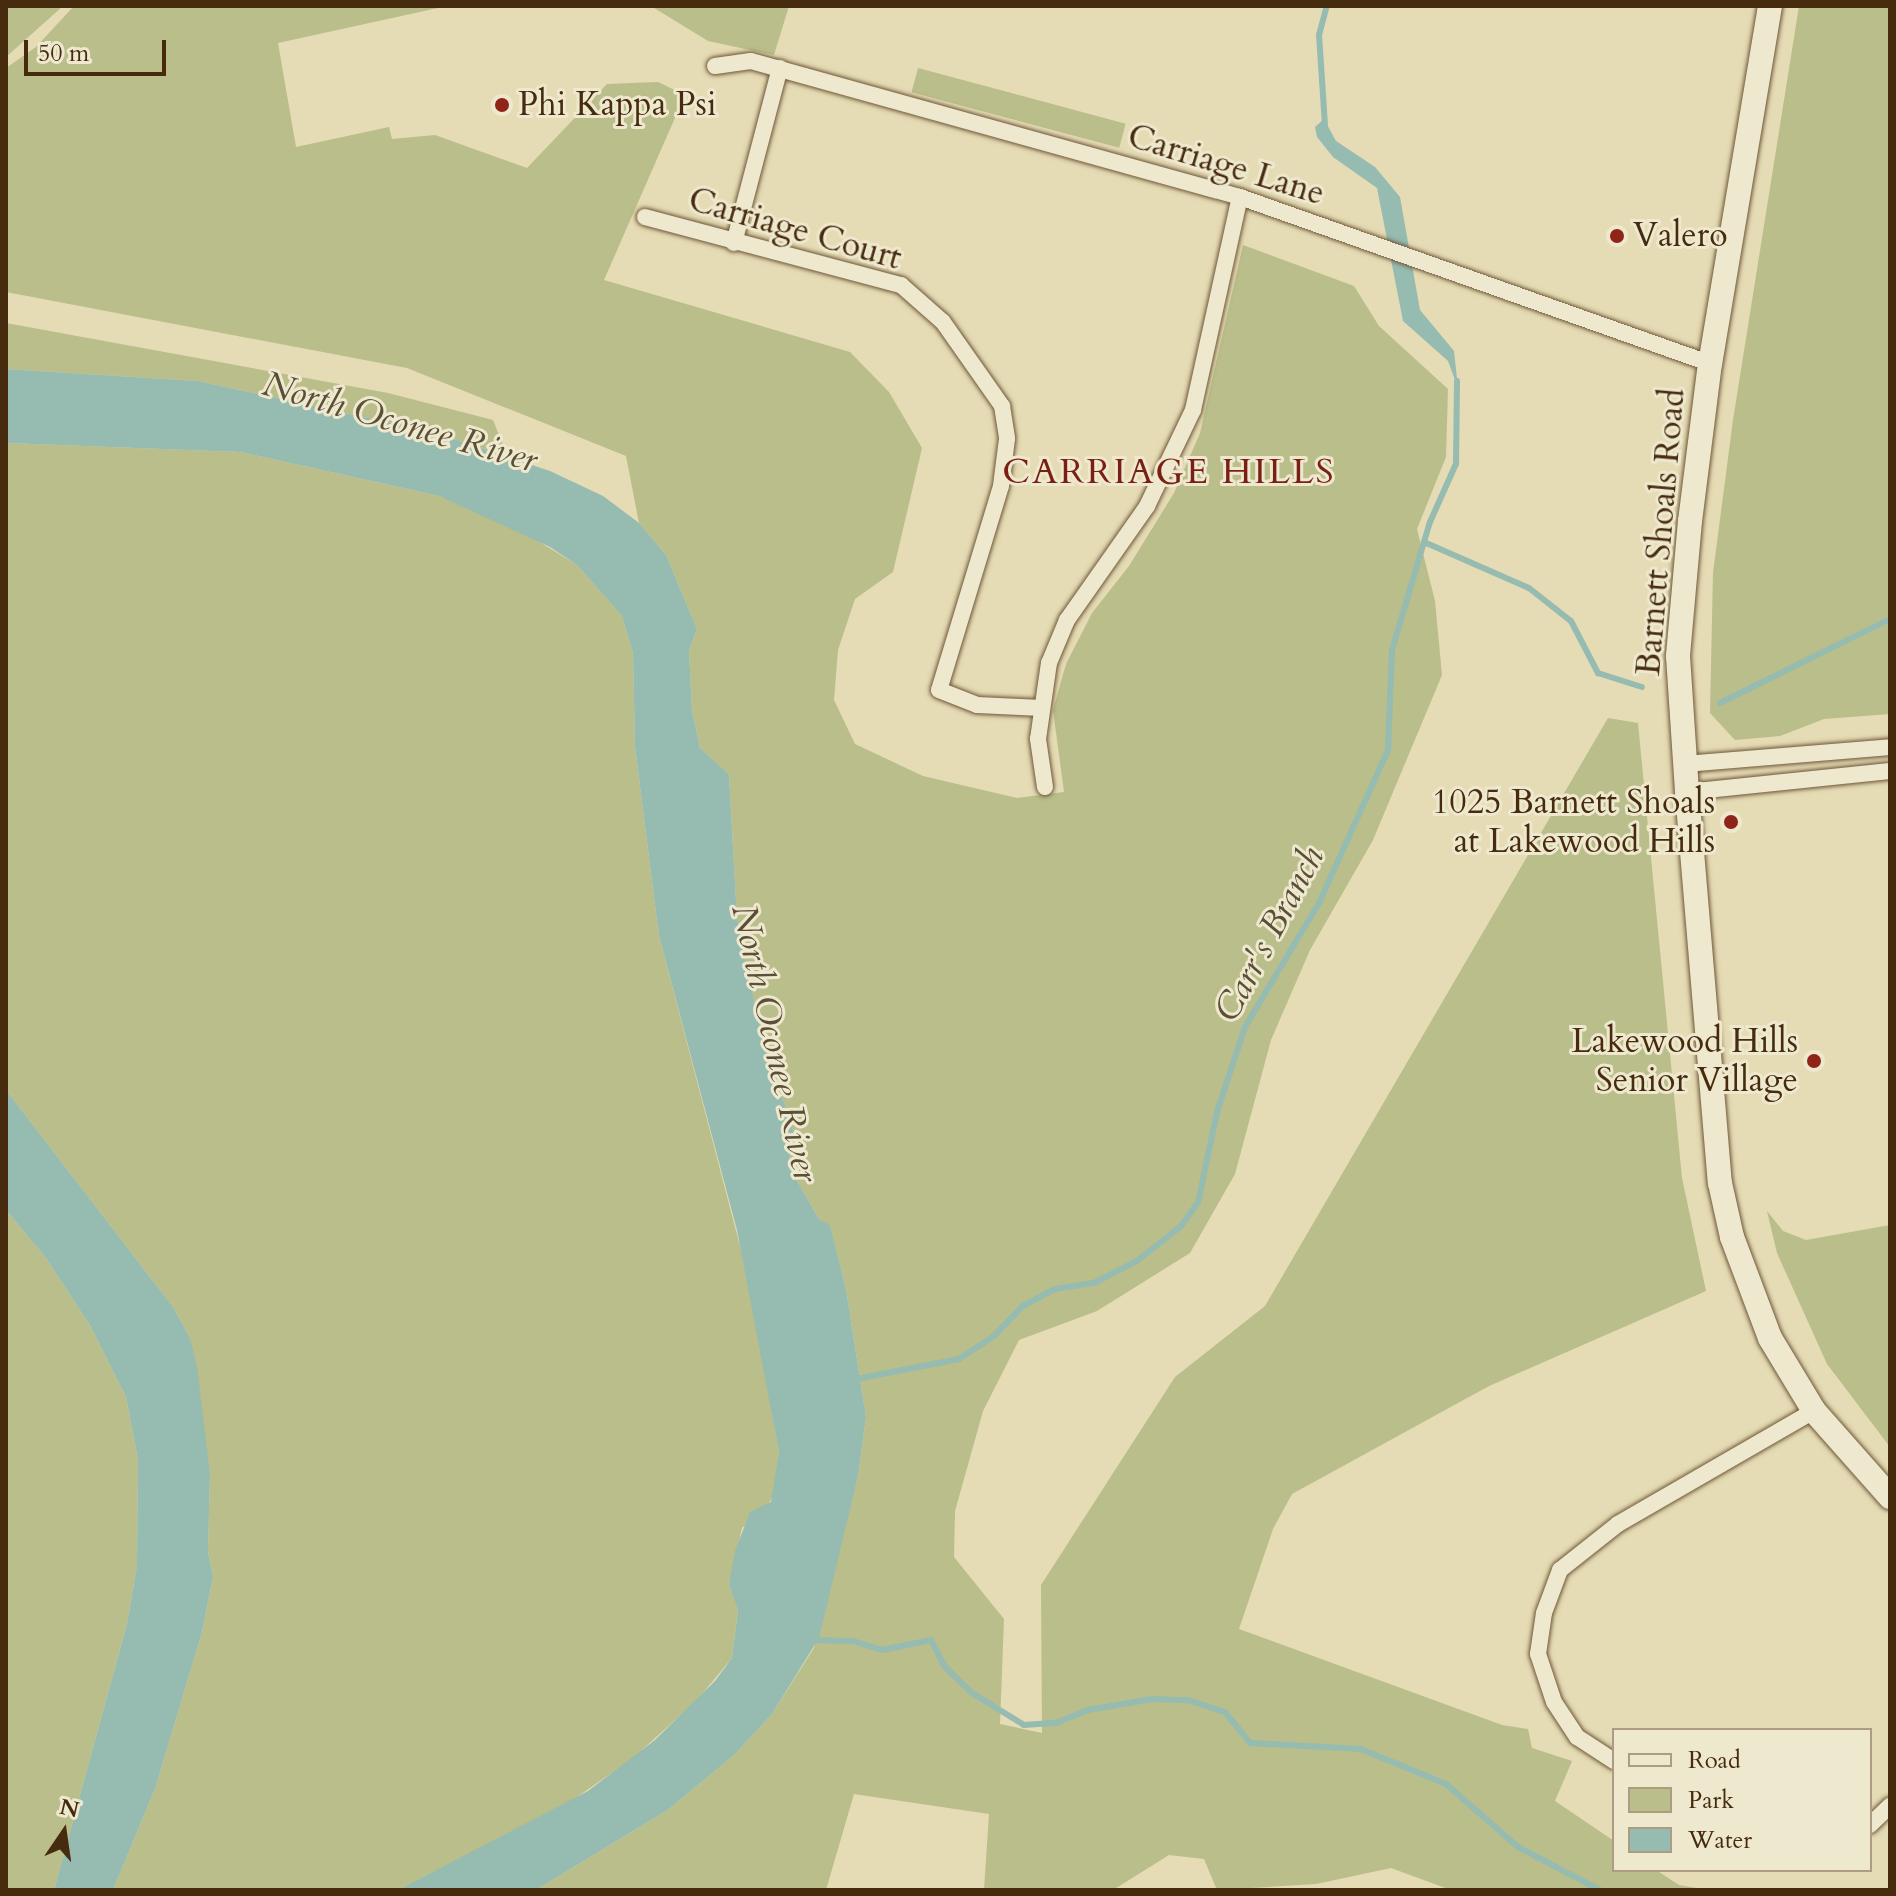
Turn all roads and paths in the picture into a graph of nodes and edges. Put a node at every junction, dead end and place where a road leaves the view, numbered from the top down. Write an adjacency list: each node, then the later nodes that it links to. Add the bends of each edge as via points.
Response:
1 (1770, 6): 7 (main road, Barnett Shoals Road)
2 (715, 66): 3 (street, Carriage Lane, via 751,61)
3 (780, 68): 4 (street, Carriage Lane); 6 (street)
4 (1240, 197): 7 (street, Carriage Lane); 8 (street, via 1193,410 1147,506 1067,620 1049,663)
5 (645, 217): 6 (street, Carriage Court)
6 (734, 243): 8 (street, Carriage Court, via 901,285 943,322 975,363 1002,406 1007,439 1001,486 939,690 977,705)
7 (1710, 363): 10 (main road, Barnett Shoals Road, via 1678,656)
8 (1042, 708): 12 (street, via 1038,739)
9 (1890, 747): 10 (street)
10 (1685, 764): 13 (main road, Barnett Shoals Road)
11 (1890, 771): 13 (street)
12 (1045, 787)
13 (1687, 792): 14 (main road, Barnett Shoals Road, via 1720,1183 1732,1237 1764,1324)
14 (1814, 1411): 15 (main road, Barnett Shoals Road); 16 (street, via 1618,1524 1560,1570 1544,1613 1538,1654 1554,1702 1577,1737)
15 (1890, 1497)
16 (1612, 1760)
17 (1890, 1806): 18 (street)
18 (1872, 1823)

